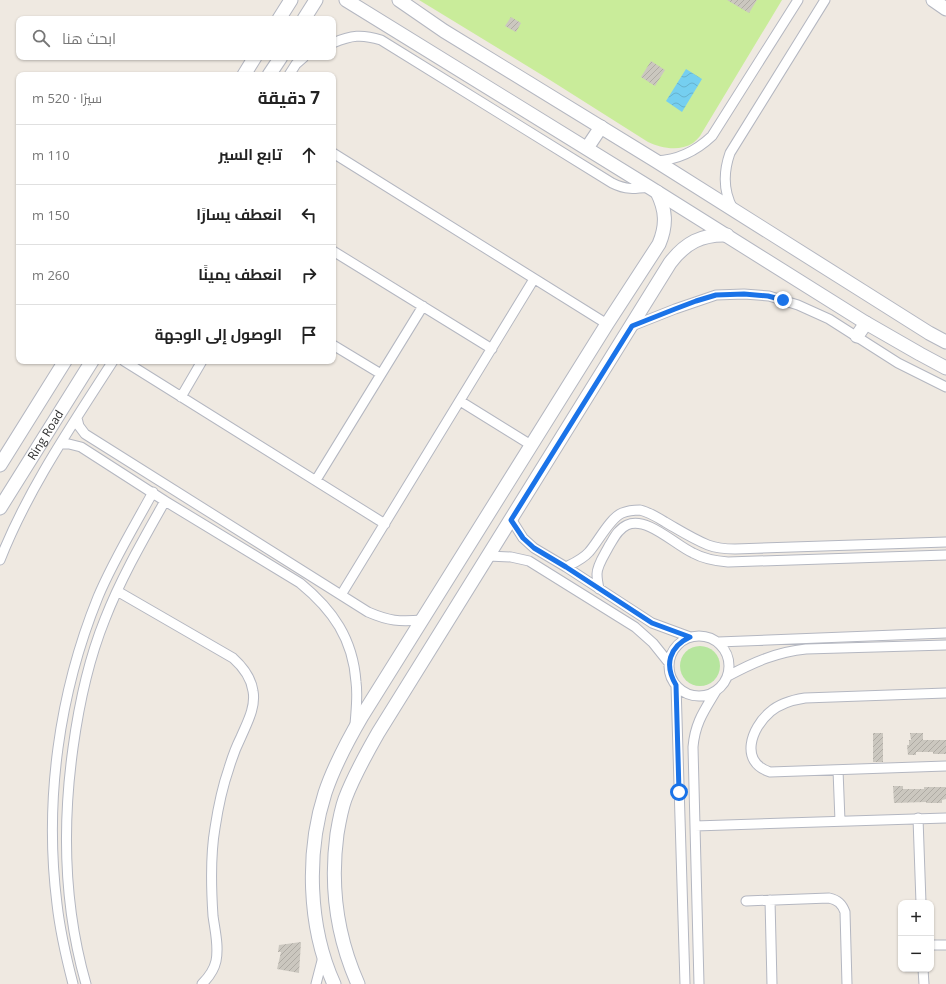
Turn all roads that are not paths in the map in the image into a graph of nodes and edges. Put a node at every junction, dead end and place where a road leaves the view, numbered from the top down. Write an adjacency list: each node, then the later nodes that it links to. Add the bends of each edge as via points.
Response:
1 (291, 0): 9 (street)
2 (316, 0): 10 (street)
3 (346, 0): 19 (street)
4 (399, 0): 18 (street, via 444,31)
5 (798, 0): 21 (street, via 712,136 699,148 683,156)
6 (825, 0): 23 (street, via 730,153 725,182 727,197)
7 (933, 0): 8 (street)
8 (946, 9)
9 (281, 16)
10 (306, 16)
11 (336, 41): 22 (street, via 361,35 381,40 619,186 626,189)
12 (253, 60): 15 (street)
13 (279, 60): 16 (street)
14 (301, 60): 17 (street)
15 (246, 72)
16 (271, 72)
17 (291, 72)
18 (601, 127): 19 (street); 21 (street)
19 (587, 148): 22 (street)
20 (336, 155): 28 (street)
21 (656, 161): 23 (street)
22 (653, 189): 24 (street); 26 (street, via 663,206 664,230)
23 (733, 210): 34 (street)
24 (727, 235): 27 (street, via 711,236 688,244); 30 (street)
25 (336, 253): 29 (street)
26 (647, 263): 27 (street); 31 (street)
27 (663, 275): 32 (street)
28 (534, 279): 31 (street); 36 (street)
29 (423, 306): 36 (street); 43 (street)
30 (866, 323): 33 (street); 42 (street)
31 (607, 324): 50 (street)
32 (632, 326): 33 (street, via 716,295 744,294 768,296 798,305 829,319); 56 (street)
33 (857, 336): 44 (street, via 898,363)
34 (946, 342)
35 (336, 347): 43 (street)
36 (492, 349): 46 (street)
37 (63, 364): 52 (street, Ring Road)
38 (90, 364): 58 (street, Ring Road)
39 (111, 364): 47 (street)
40 (129, 364): 45 (street)
41 (200, 364): 45 (street)
42 (946, 368)
43 (381, 374): 53 (street)
44 (946, 387)
45 (180, 396): 53 (street)
46 (460, 401): 50 (street); 60 (street)
47 (77, 418): 48 (street); 49 (street)
48 (85, 434): 51 (street); 68 (street)
49 (61, 444): 51 (street); 64 (street, via 30,495)
50 (531, 445): 54 (street)
51 (77, 446): 55 (street)
52 (0, 465)
53 (316, 480): 60 (street)
54 (509, 481): 56 (street); 69 (street)
55 (152, 492): 57 (street); 80 (street, via 110,572 90,620 74,670)
56 (527, 494): 59 (street)
57 (165, 501): 67 (street); 79 (street, via 300,583 326,606 344,634 354,666 357,682)
58 (0, 508)
59 (511, 520): 63 (street); 65 (street, via 528,543)
60 (385, 524): 68 (street)
61 (946, 542): 65 (street, via 721,548 709,546 650,513 639,510 615,518 588,554)
62 (946, 555): 66 (street, via 714,561 691,552 653,528 636,523 627,524 620,529 608,548 598,567)
63 (488, 556): 74 (street, via 529,560 635,627 653,643); 87 (street, via 369,749)
64 (0, 560)
65 (566, 567): 66 (street)
66 (599, 589): 71 (street, via 652,623)
67 (117, 590): 81 (street, via 97,640 86,678); 101 (street, via 233,658 243,667 250,679 253,692 249,718 220,797 211,887 218,950 211,974)
68 (341, 595): 69 (street, via 380,617 404,622)
69 (422, 620): 79 (street)
70 (946, 633): 72 (street)
71 (690, 637): 72 (street, via 704,636); 74 (street, via 678,645)
72 (718, 642): 75 (street, via 728,657)
73 (946, 645): 75 (street, via 796,650 756,661)
74 (669, 663): 76 (street)
75 (728, 676): 77 (street)
76 (676, 685): 77 (street, via 687,694 695,696 710,695); 85 (street)
77 (716, 691): 84 (street, via 695,731)
78 (946, 692): 83 (street, via 796,699 783,703 771,711 756,729 751,751 756,764 765,770)
79 (355, 728): 86 (street, via 338,760)
80 (59, 744): 81 (street); 99 (street, via 52,821 54,875 61,931)
81 (73, 746): 100 (street, via 66,803 66,861 72,919)
82 (946, 766): 83 (street)
83 (838, 770): 90 (street)
84 (694, 791): 85 (street); 91 (street)
85 (679, 792): 105 (street)
86 (325, 794): 87 (street); 97 (street, via 312,868 315,912)
87 (345, 799): 104 (street, via 335,848 335,898 344,947)
88 (918, 818): 89 (street); 90 (street); 93 (street)
89 (946, 818)
90 (840, 821): 91 (street)
91 (695, 826): 106 (street)
92 (770, 900): 94 (street); 107 (street); 108 (street, via 829,898 841,904 846,916)
93 (921, 900)
94 (746, 902)
95 (934, 945): 96 (street)
96 (946, 945)
97 (324, 956): 102 (street); 103 (street)
98 (923, 972): 109 (street)
99 (73, 984)
100 (86, 984)
101 (202, 984)
102 (316, 984)
103 (334, 984)
104 (358, 984)
105 (685, 984)
106 (699, 984)
107 (772, 984)
108 (847, 984)
109 (924, 984)

